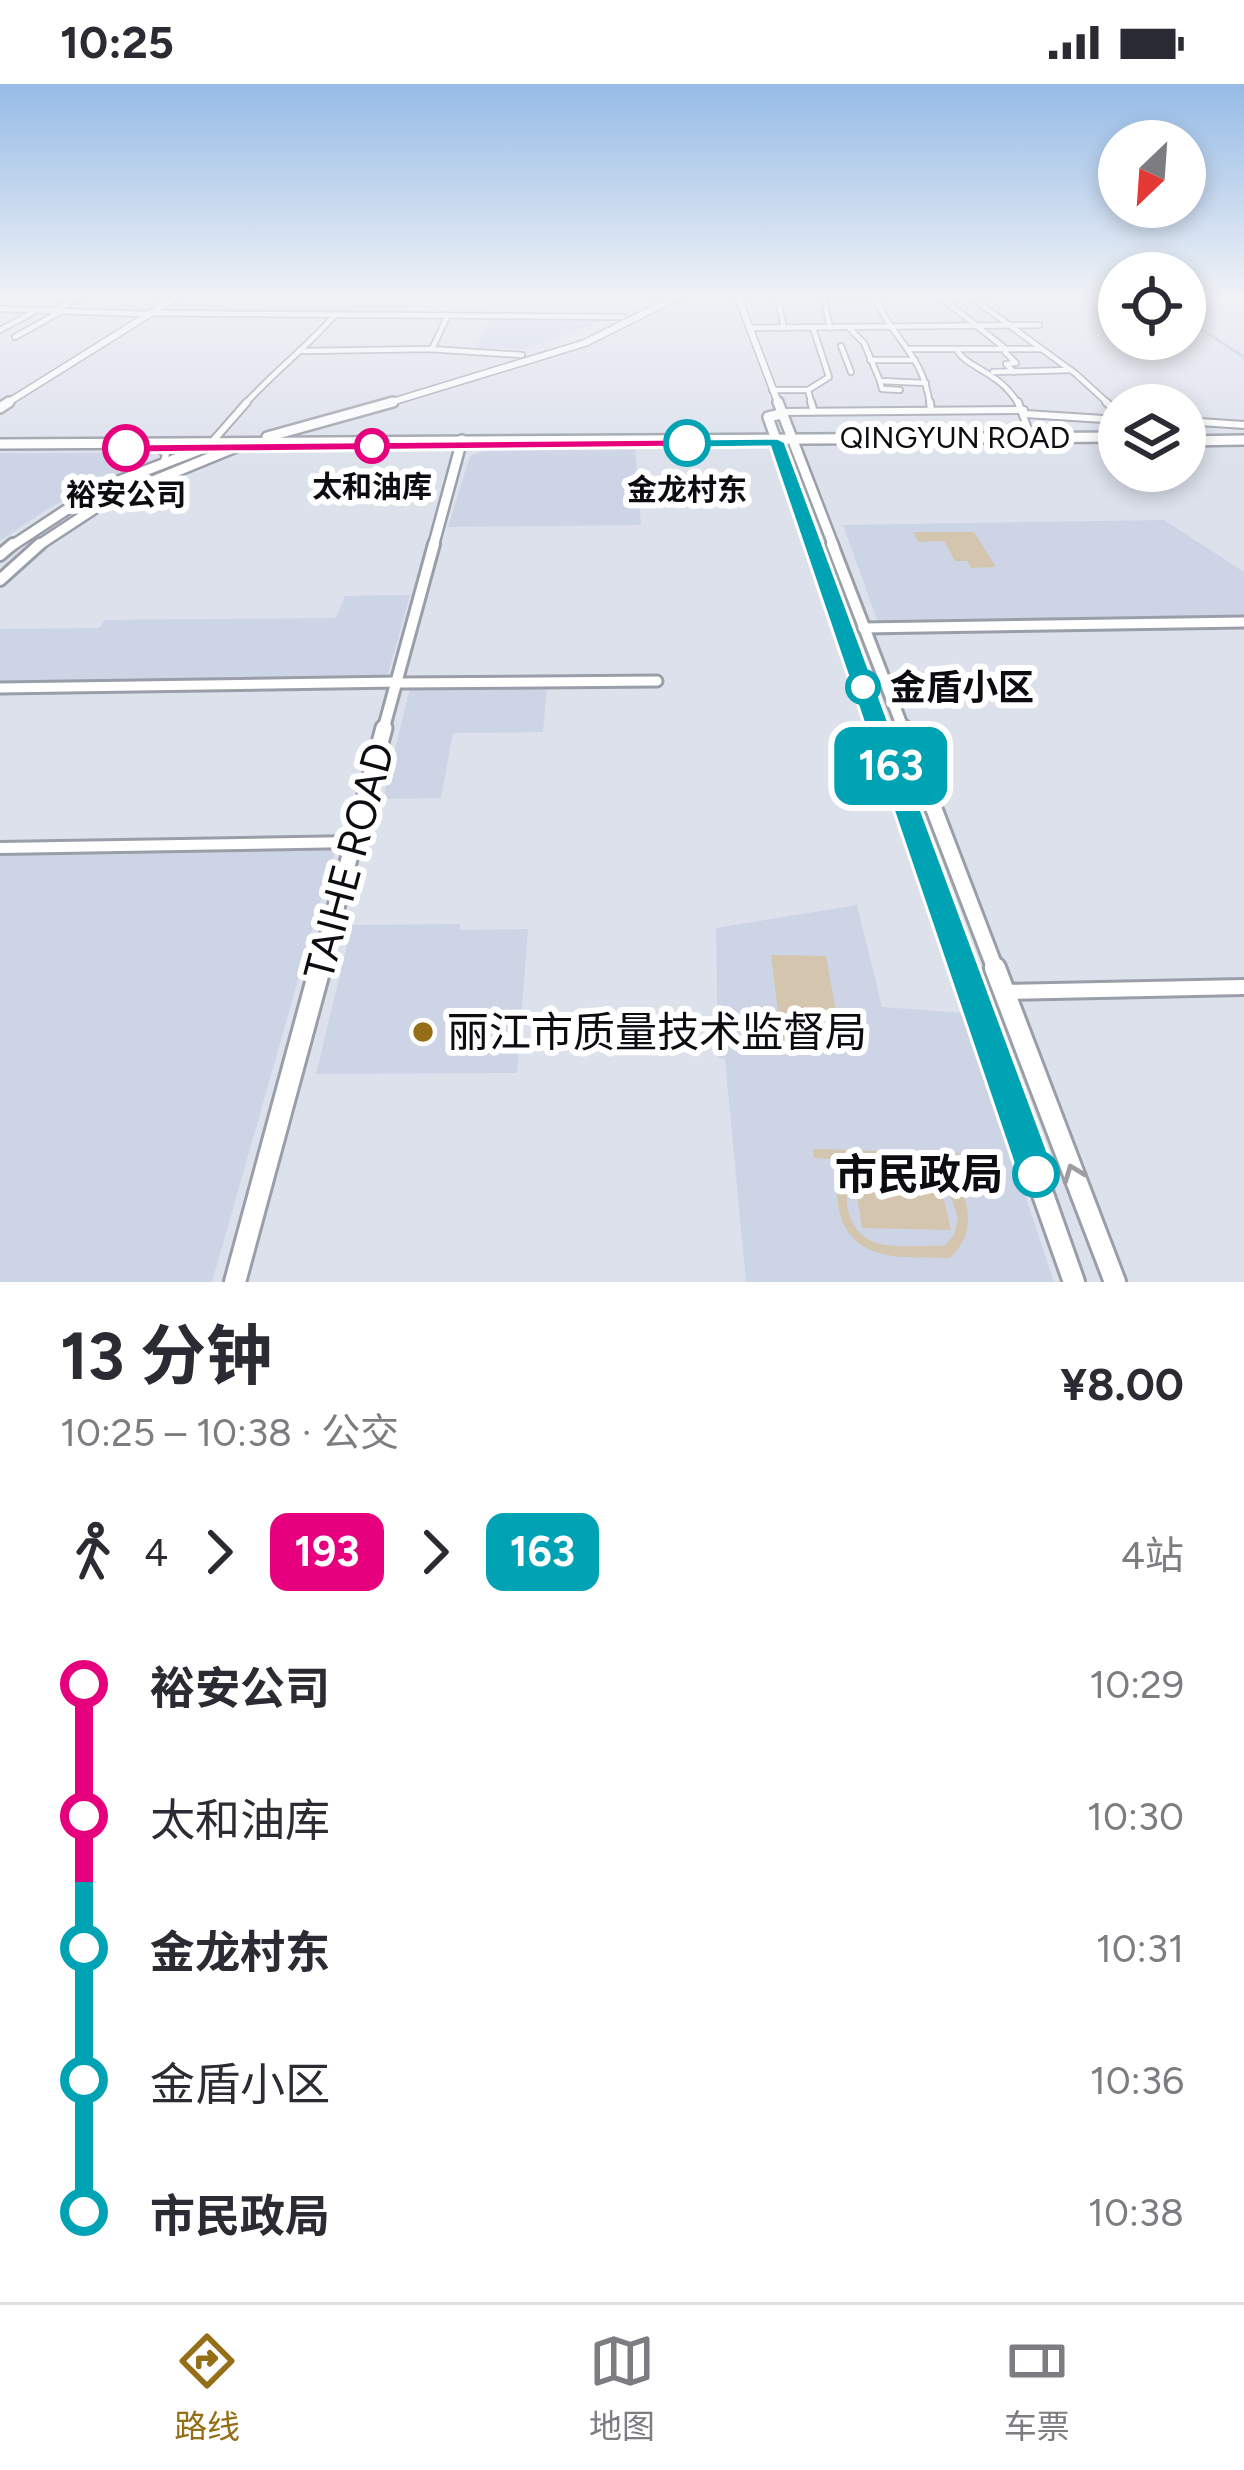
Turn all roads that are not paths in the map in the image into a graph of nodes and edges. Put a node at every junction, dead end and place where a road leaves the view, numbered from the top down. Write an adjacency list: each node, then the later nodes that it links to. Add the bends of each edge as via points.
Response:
1 (88, 351): 29 (main road)
2 (303, 351): 3 (street); 48 (street, via 280,364)
3 (309, 351)
4 (460, 351): 15 (street)
5 (533, 351): 15 (main road)
6 (557, 351): 38 (main road)
7 (757, 351): 26 (main road)
8 (820, 351): 16 (street)
9 (843, 351): 17 (street)
10 (866, 351): 18 (street)
11 (911, 351): 19 (street)
12 (958, 351): 22 (street)
13 (1006, 351): 23 (street)
14 (1041, 351): 20 (street)
15 (522, 355): 48 (main road)
16 (822, 356): 17 (street); 27 (street, via 829,377)
17 (845, 356): 21 (street)
18 (870, 360): 19 (street); 25 (street, via 882,389)
19 (915, 360): 24 (street)
20 (1071, 370): 23 (street); 28 (street)
21 (850, 372)
22 (992, 372): 23 (street); 33 (street)
23 (1014, 372)
24 (926, 383): 25 (street); 32 (street)
25 (899, 386): 31 (street)
26 (772, 390): 27 (street); 34 (main road)
27 (808, 391): 30 (street)
28 (1098, 396)
29 (0, 408)
30 (813, 410): 31 (street); 34 (street)
31 (904, 410): 32 (street)
32 (931, 410): 33 (street)
33 (1025, 412): 35 (street); 39 (street)
34 (781, 413): 44 (main road)
35 (1098, 416)
36 (1206, 422): 37 (street)
37 (1244, 425)
38 (301, 427): 45 (street, via 295,436); 46 (main road)
39 (1030, 437): 42 (main road, QINGYUN ROAD); 44 (main road, QINGYUN ROAD)
40 (1244, 437): 41 (main road)
41 (1206, 438)
42 (1098, 439)
43 (1098, 439): 44 (main road, QINGYUN ROAD)
44 (783, 440): 47 (main road, QINGYUN ROAD); 57 (main road); 66 (main road)
45 (302, 441): 46 (main road, QINGYUN ROAD); 47 (main road, QINGYUN ROAD)
46 (252, 442): 48 (main road, QINGYUN ROAD); 51 (main road)
47 (462, 443): 51 (main road, QINGYUN ROAD); 59 (main road, TAIHE ROAD)
48 (213, 444): 49 (main road, QINGYUN ROAD); 50 (main road, QINGYUN ROAD); 51 (main road, QINGYUN ROAD); 52 (main road)
49 (0, 447): 50 (main road, QINGYUN ROAD)
50 (158, 448): 52 (street)
51 (234, 448): 55 (main road, via 106,497)
52 (164, 461): 53 (main road, via 90,493)
53 (6, 545): 54 (main road)
54 (0, 555)
55 (0, 580)
56 (1244, 622): 57 (street)
57 (863, 628): 64 (main road)
58 (657, 681): 59 (street)
59 (399, 683): 60 (street); 61 (main road, TAIHE ROAD)
60 (0, 688)
61 (355, 842): 62 (street); 65 (main road, TAIHE ROAD)
62 (0, 848)
63 (1244, 987): 64 (street)
64 (1004, 992): 67 (main road, one-way to 64)
65 (236, 1282)
66 (1074, 1282)
67 (1115, 1282)

